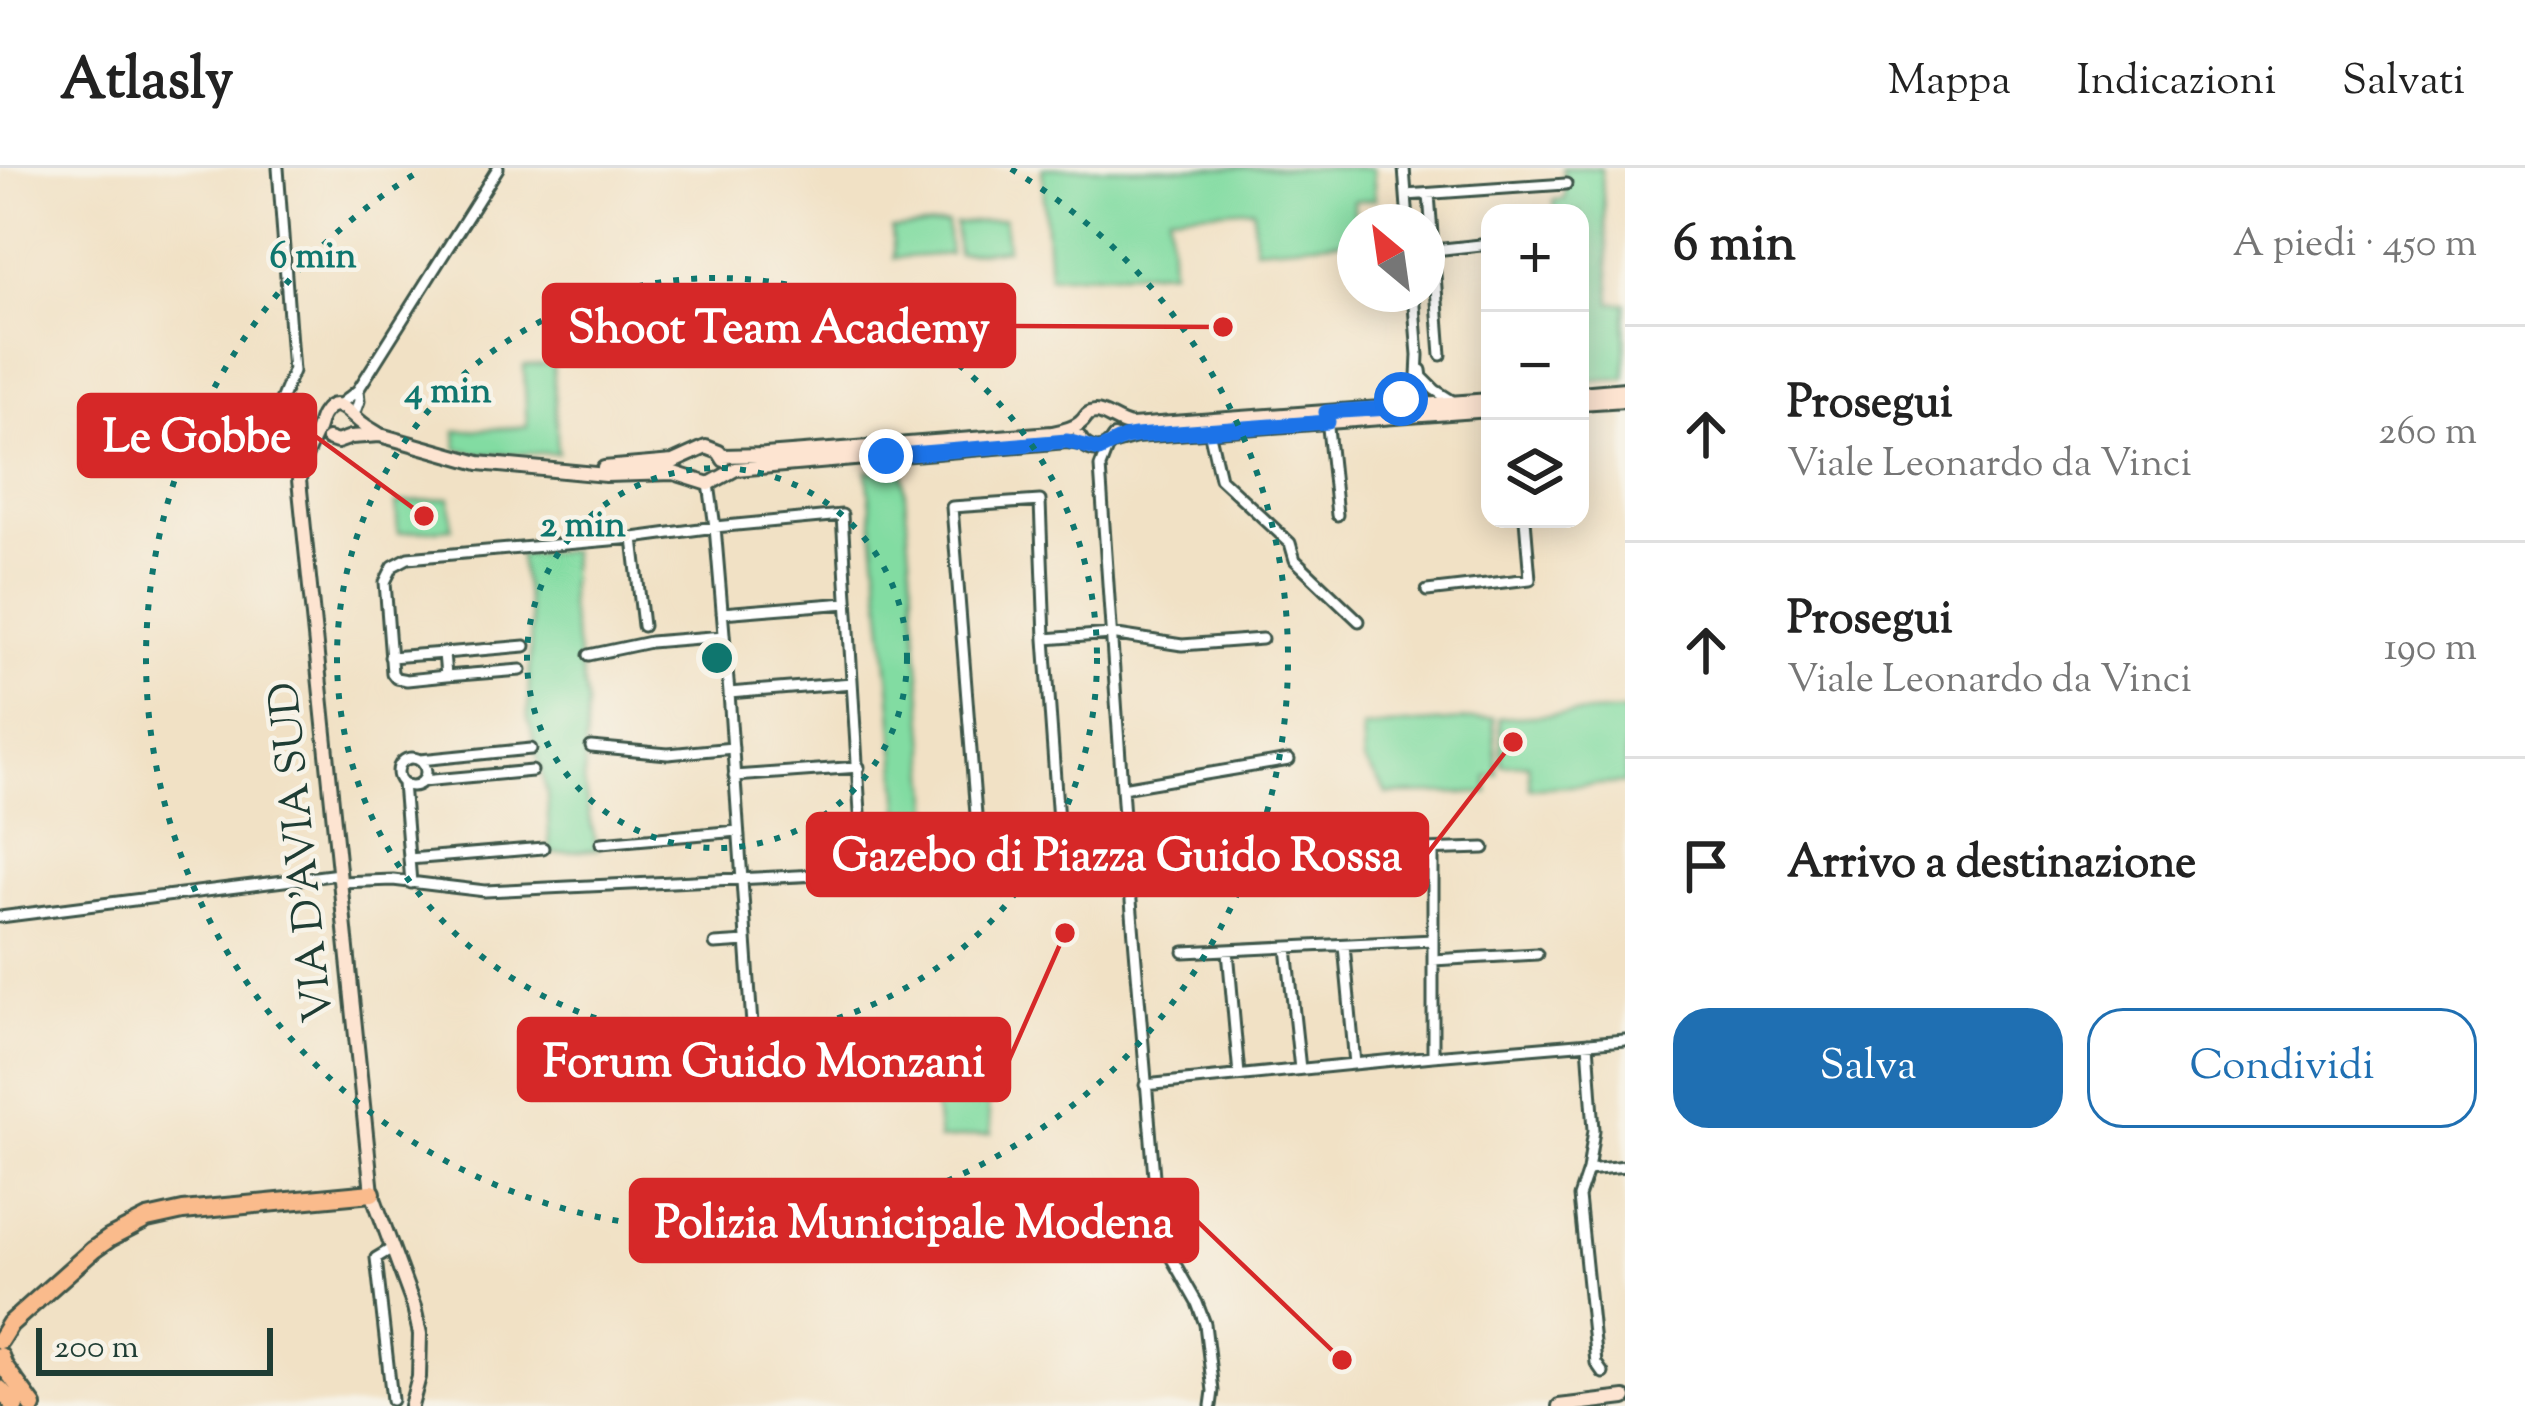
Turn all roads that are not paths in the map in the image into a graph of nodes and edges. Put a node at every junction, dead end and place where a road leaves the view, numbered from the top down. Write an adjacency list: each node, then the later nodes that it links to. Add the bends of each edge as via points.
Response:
1 (278, 168): 34 (street, via 293,371)
2 (498, 168): 16 (street)
3 (1404, 168): 6 (street)
4 (1566, 184): 5 (street)
5 (1430, 194): 6 (street); 8 (street)
6 (1406, 195): 7 (street)
7 (1407, 204)
8 (1431, 204)
9 (1481, 245): 10 (street)
10 (1445, 249)
11 (1414, 312): 14 (street)
12 (1438, 312): 13 (street)
13 (1441, 355)
14 (1420, 377): 20 (street); 23 (street); 24 (street)
15 (1625, 389): 17 (street)
16 (358, 390): 22 (street); 27 (street)
17 (1589, 392)
18 (1481, 400): 20 (street)
19 (1625, 400): 21 (street)
20 (1454, 402): 24 (street)
21 (1589, 402)
22 (338, 406): 27 (street); 31 (street, via 320,418)
23 (1389, 408): 24 (street); 26 (street)
24 (1417, 410): 25 (street); 26 (street)
25 (1481, 410)
26 (1327, 417): 30 (street); 43 (street)
27 (355, 418): 32 (street); 33 (street)
28 (1113, 422): 29 (street, via 1096,412); 30 (street); 36 (street)
29 (1080, 424): 35 (street); 38 (street, via 1052,433)
30 (1208, 426): 36 (street); 50 (street, via 1220,478)
31 (324, 433): 33 (street, via 337,442); 88 (street, VIA D'AVIA SUD, via 311,440 299,480)
32 (380, 436): 33 (street); 40 (street, via 479,463)
33 (350, 437)
34 (252, 440)
35 (1084, 445): 36 (street); 39 (street); 42 (street, via 736,469)
36 (1110, 445): 39 (street)
37 (690, 455): 38 (street, via 706,447); 40 (street); 41 (street)
38 (722, 456): 42 (street)
39 (1100, 466): 52 (street)
40 (573, 470): 41 (street)
41 (691, 477): 42 (street)
42 (715, 480): 44 (street)
43 (1337, 515)
44 (715, 526): 46 (street); 48 (street, via 842,515); 49 (street)
45 (1526, 528): 47 (street, via 1530,579)
46 (633, 538): 51 (street); 59 (street, via 403,559 385,582)
47 (1427, 591)
48 (847, 603): 49 (street); 62 (street)
49 (722, 613): 53 (street)
50 (1359, 621)
51 (643, 626)
52 (1111, 634): 54 (street); 55 (street, via 1182,645); 74 (street)
53 (724, 636): 58 (street); 63 (street)
54 (1045, 639): 85 (street); 86 (street, via 1040,501 952,507)
55 (1262, 639)
56 (525, 646): 57 (street)
57 (445, 653): 59 (street); 61 (street)
58 (589, 656)
59 (390, 657): 61 (street, via 396,678)
60 (521, 670): 61 (street)
61 (446, 676)
62 (853, 683): 63 (street); 69 (street)
63 (728, 693): 66 (street)
64 (591, 746): 66 (street, via 668,754)
65 (531, 748): 67 (street)
66 (733, 748): 71 (street)
67 (420, 760): 72 (street); 73 (street, via 402,761)
68 (1289, 760): 74 (street)
69 (859, 767): 71 (street); 84 (street)
70 (532, 771): 72 (street)
71 (734, 776): 75 (street)
72 (423, 781): 73 (street)
73 (404, 782): 81 (street)
74 (1122, 788): 77 (street)
75 (738, 831): 76 (street); 89 (street)
76 (601, 843)
77 (1126, 846): 82 (street); 83 (street)
78 (543, 848): 81 (street)
79 (1484, 848): 80 (street)
80 (1433, 850): 83 (street); 92 (street)
81 (409, 860): 90 (street)
82 (1112, 860): 85 (street); 87 (street, via 1116,873)
83 (1143, 860): 87 (street)
84 (863, 862)
85 (1061, 862): 86 (street)
86 (980, 866): 89 (street)
87 (1129, 877): 108 (street)
88 (339, 878): 90 (street); 91 (street); 111 (street, VIA D'AVIA SUD)
89 (742, 878): 90 (street, via 484,891); 93 (street)
90 (410, 883)
91 (0, 917)
92 (1433, 940): 95 (street); 100 (street)
93 (746, 942): 94 (street); 105 (street)
94 (715, 944)
95 (1344, 945): 96 (street); 104 (street)
96 (1287, 949): 97 (street); 106 (street)
97 (1228, 951): 98 (street); 107 (street)
98 (1184, 952)
99 (1537, 954): 100 (street)
100 (1433, 961): 103 (street)
101 (1625, 1040): 102 (street)
102 (1588, 1043): 103 (street); 110 (street)
103 (1433, 1056): 104 (street)
104 (1354, 1064): 106 (street)
105 (755, 1068)
106 (1300, 1069): 107 (street)
107 (1239, 1075): 108 (street)
108 (1145, 1085): 123 (street, via 1159,1236 1205,1324)
109 (1625, 1166): 110 (street)
110 (1588, 1170): 116 (street, via 1580,1197)
111 (372, 1193): 112 (street, VIA D'AVIA SUD); 113 (highway, via 147,1220 92,1250)
112 (391, 1249): 119 (street, via 376,1258); 122 (street, VIA D'AVIA SUD, via 420,1334)
113 (3, 1331)
114 (0, 1356): 121 (highway)
115 (0, 1371): 121 (highway)
116 (1603, 1373)
117 (0, 1389): 120 (highway)
118 (1625, 1398): 124 (street)
119 (392, 1400)
120 (15, 1406)
121 (32, 1406)
122 (411, 1406)
123 (1215, 1406)
124 (1559, 1406)

